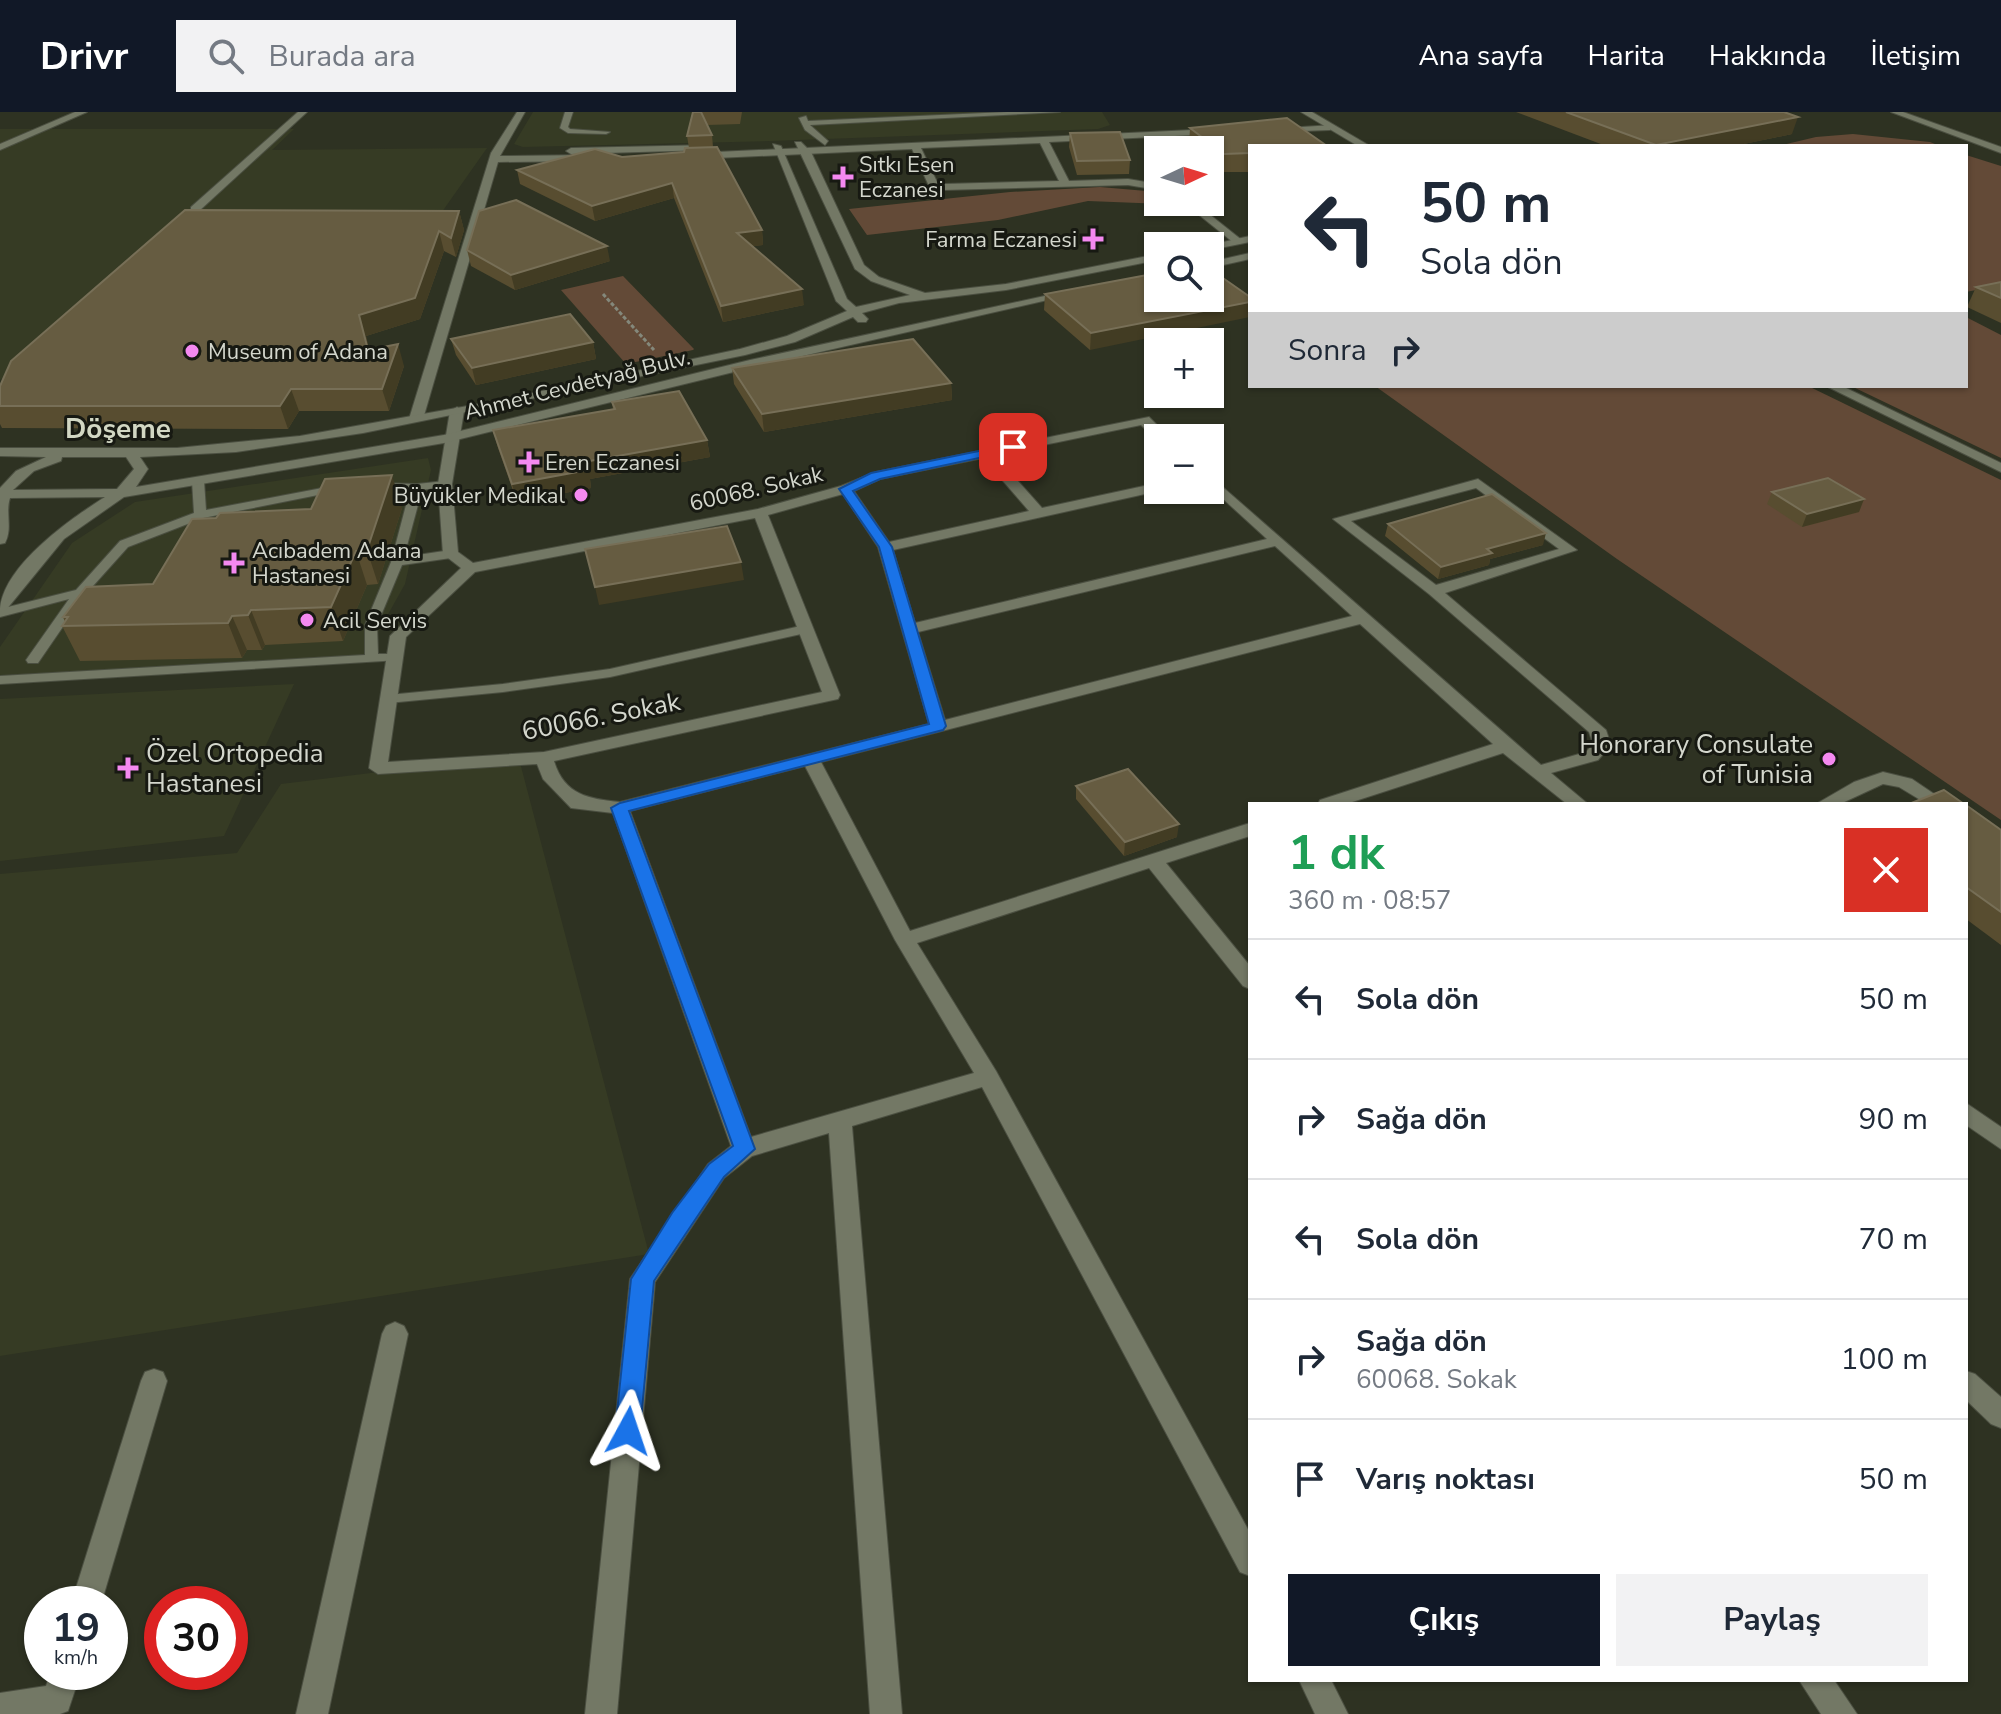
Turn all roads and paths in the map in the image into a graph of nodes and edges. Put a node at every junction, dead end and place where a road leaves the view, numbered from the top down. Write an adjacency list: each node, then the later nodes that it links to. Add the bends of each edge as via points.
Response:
1 (60, 112): 17 (street)
2 (83, 112): 21 (street)
3 (303, 112): 30 (street)
4 (521, 112): 26 (street)
5 (569, 112): 15 (lane, via 564,128 568,131)
6 (803, 112): 12 (lane)
7 (1056, 112): 10 (lane)
8 (1305, 112): 11 (street)
9 (1895, 112): 25 (street)
10 (838, 117): 12 (lane)
11 (1319, 120): 14 (street); 14 (street, via 1263,126)
12 (804, 123): 22 (lane)
13 (1230, 125): 22 (street)
14 (1330, 127): 19 (street)
15 (606, 132)
16 (1220, 132): 18 (street)
17 (0, 137)
18 (1043, 140): 20 (street); 28 (street)
19 (1361, 144)
20 (915, 145): 22 (street); 27 (street)
21 (0, 147)
22 (829, 147): 23 (street); 27 (street, via 857,160)
23 (802, 148): 24 (street); 38 (street, via 859,267 875,279)
24 (778, 149): 26 (street); 39 (street, via 842,301)
25 (2001, 150)
26 (496, 156): 43 (street)
27 (921, 158): 28 (street, via 933,184 943,187)
28 (1065, 182): 29 (street)
29 (1144, 185)
30 (195, 209)
31 (1209, 216): 32 (street)
32 (1244, 240): 33 (street)
33 (1224, 244)
34 (1248, 256): 36 (street)
35 (1144, 260): 38 (street, Ahmet Cevdetyağ Bulv., via 1006,287)
36 (1224, 262)
37 (1088, 289): 40 (street, Ahmet Cevdetyağ Bulv.)
38 (926, 296): 39 (street, Ahmet Cevdetyağ Bulv.); 40 (street, via 935,314)
39 (852, 313): 40 (street, via 864,320); 42 (street, Ahmet Cevdetyağ Bulv., via 791,339 741,352)
40 (921, 325): 45 (street, Ahmet Cevdetyağ Bulv.)
41 (1836, 388): 50 (street)
42 (457, 411): 43 (street, Ahmet Cevdetyağ Bulv.); 45 (street)
43 (416, 419): 49 (street, Ahmet Cevdetyağ Bulv., via 235,448)
44 (1148, 424): 48 (street, 60068. Sokak, via 1144,420)
45 (452, 438): 51 (street, Ahmet Cevdetyağ Bulv.); 52 (street)
46 (0, 452): 47 (street, Ahmet Cevdetyağ Bulv.)
47 (77, 453): 49 (street, Ahmet Cevdetyağ Bulv.); 60 (street, via 28,468)
48 (986, 453): 56 (street, 60068. Sokak, via 876,476); 62 (street)
49 (131, 454): 58 (street, via 141,469)
50 (2001, 468)
51 (198, 481): 58 (street, Ahmet Cevdetyağ Bulv.); 63 (lane)
52 (445, 484): 55 (lane); 67 (street)
53 (360, 485): 55 (lane)
54 (346, 487): 63 (lane)
55 (417, 487): 68 (lane)
56 (846, 489): 61 (street, 60068. Sokak); 66 (street)
57 (1144, 490): 62 (street)
58 (123, 493): 60 (street, Ahmet Cevdetyağ Bulv.); 72 (street, via 73,524 36,556)
59 (1224, 493): 65 (street)
60 (1, 501): 64 (street)
61 (760, 513): 69 (street, 60068. Sokak); 75 (street)
62 (1039, 513): 66 (street)
63 (200, 515): 71 (lane, via 124,544)
64 (0, 540)
65 (1278, 541): 74 (street); 76 (street)
66 (885, 547): 76 (street)
67 (451, 554): 68 (lane); 69 (street)
68 (397, 562): 78 (lane, via 371,625)
69 (470, 568): 77 (street, via 398,636)
70 (1434, 591): 70 (street, via 1555,554 1570,550 1478,483 1340,519); 86 (street, via 1597,730 1602,745 1592,756)
71 (80, 593): 73 (lane); 79 (lane)
72 (0, 607)
73 (0, 613)
74 (1364, 618): 82 (street); 83 (street)
75 (805, 629): 81 (lane, via 610,673); 84 (street, 60066. Sokak, via 832,695)
76 (909, 629): 82 (street)
77 (395, 657): 78 (lane); 81 (street)
78 (372, 658): 80 (lane)
79 (33, 660)
80 (0, 680)
81 (388, 699): 84 (street, 60066. Sokak, via 378,768)
82 (938, 726): 85 (street)
83 (1506, 746): 86 (street); 87 (street)
84 (544, 758): 91 (street, via 549,775 578,804)
85 (810, 759): 91 (street); 94 (street)
86 (1538, 771): 88 (street)
87 (1335, 802)
88 (1577, 802)
89 (1829, 802): 90 (street, via 1881,776 1895,776)
90 (1937, 802)
91 (620, 808): 100 (street)
92 (1248, 830): 93 (street)
93 (1153, 860): 94 (street); 95 (street)
94 (905, 940): 96 (street)
95 (1248, 979)
96 (988, 1077): 98 (street); 105 (street)
97 (1968, 1114): 99 (street)
98 (840, 1121): 100 (street); 113 (street)
99 (2001, 1140)
100 (744, 1149): 112 (street, via 716,1171 643,1279)
101 (395, 1334): 111 (street)
102 (154, 1381): 106 (street)
103 (1968, 1385): 104 (street)
104 (2001, 1415)
105 (1248, 1558)
106 (91, 1586)
107 (1315, 1682): 114 (street)
108 (1816, 1682): 115 (street)
109 (60, 1690): 110 (street, via 57,1700)
110 (0, 1709)
111 (312, 1714)
112 (601, 1714)
113 (886, 1714)
114 (1332, 1714)
115 (1841, 1714)

